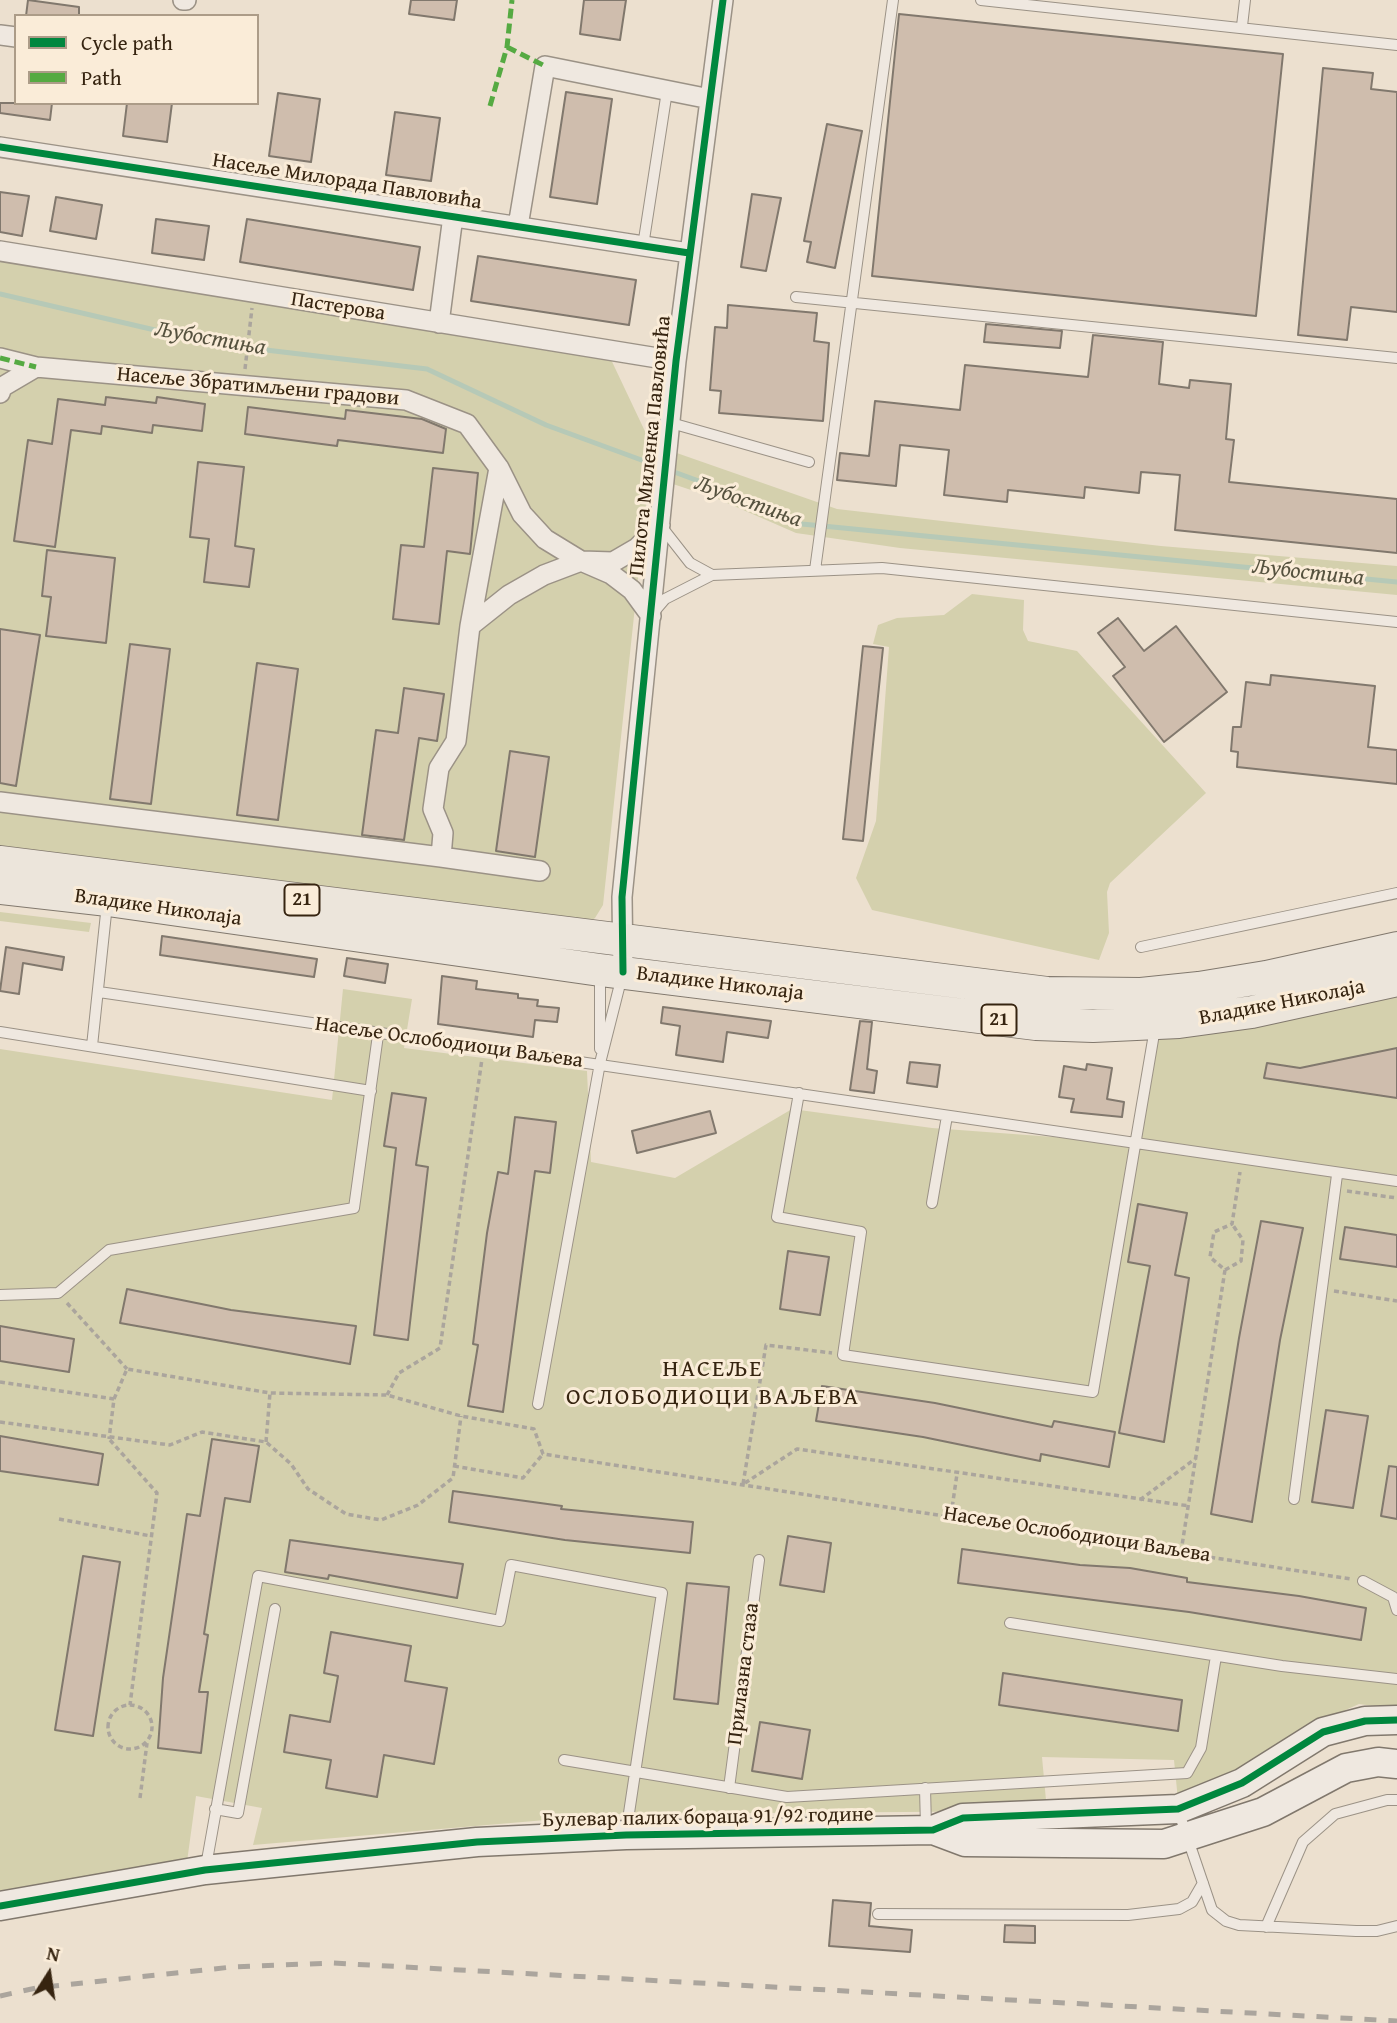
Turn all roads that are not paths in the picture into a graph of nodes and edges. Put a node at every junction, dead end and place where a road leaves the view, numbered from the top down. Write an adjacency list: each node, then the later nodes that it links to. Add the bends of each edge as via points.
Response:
1 (723, 0): 8 (street, Пилота Миленка Павловића)
2 (893, 0): 16 (lane)
3 (981, 0): 5 (lane)
4 (1245, 0): 5 (lane)
5 (1242, 26): 6 (lane)
6 (1397, 45)
7 (667, 90): 8 (street); 11 (street, via 545,66); 12 (lane)
8 (710, 99): 14 (street, Пилота Миленка Павловића)
9 (0, 147): 10 (street, Насеље Милорада Павловића)
10 (453, 216): 11 (street, Насеље Милорада Павловића); 17 (street)
11 (518, 226): 12 (street, Насеље Милорада Павловића)
12 (643, 246): 14 (street, Насеље Милорада Павловића)
13 (0, 251): 17 (street, Пастерова)
14 (689, 253): 20 (street, Пилота Миленка Павловића)
15 (796, 297): 16 (lane)
16 (853, 303): 19 (lane); 28 (lane)
17 (439, 323): 20 (street, Пастерова)
18 (0, 358): 21 (street, Насеље Збратимљени градови)
19 (1397, 358)
20 (676, 360): 23 (street, Пилота Миленка Павловића)
21 (36, 367): 22 (street, via 2,387); 25 (street, Насеље Збратимљени градови, via 405,400 467,424)
22 (0, 393)
23 (671, 423): 24 (lane); 26 (street, Пилота Миленка Павловића)
24 (809, 462)
25 (499, 468): 27 (street, Насеље Збратимљени градови, via 522,514 545,539); 32 (street)
26 (660, 525): 27 (street, via 637,548 613,562); 29 (lane, via 691,563); 30 (street, Пилота Миленка Павловића)
27 (581, 561): 30 (street, Насеље Збратимљени градови, via 611,574 632,590); 32 (street, via 509,595)
28 (816, 570): 29 (lane); 31 (lane, via 882,568)
29 (712, 575): 30 (lane, via 666,599)
30 (651, 616): 40 (street, Пилота Миленка Павловића)
31 (1397, 622)
32 (470, 626): 34 (street, via 456,741 439,768 433,809 443,833)
33 (0, 802): 34 (street)
34 (441, 857): 36 (street)
35 (0, 862): 40 (main road, Владике Николаја / 21)
36 (540, 871)
37 (0, 888): 39 (main road, Владике Николаја / 21)
38 (1397, 893): 41 (lane)
39 (108, 900): 43 (main road, Владике Николаја / 21); 45 (lane)
40 (614, 939): 42 (main road, Владике Николаја / 21, via 991,987 1095,995 1199,988); 43 (street, Пилота Миленка Павловића)
41 (1142, 947)
42 (1397, 948)
43 (611, 971): 46 (main road, Владике Николаја / 21, via 996,1020 1093,1026); 50 (lane); 50 (lane)
44 (1397, 980): 46 (main road, Владике Николаја / 21, via 1252,1012)
45 (99, 992): 48 (lane, Насеље Ослободиоци Ваљева); 49 (lane)
46 (1156, 1024): 54 (lane)
47 (0, 1032): 49 (lane)
48 (378, 1035): 50 (lane, Насеље Ослободиоци Ваљева); 51 (lane)
49 (92, 1046): 51 (lane)
50 (600, 1063): 52 (lane, Насеље Ослободиоци Ваљева); 59 (lane)
51 (371, 1091): 58 (lane, via 355,1208 109,1250 58,1293)
52 (799, 1093): 53 (lane, Насеље Ослободиоци Ваљева); 54 (lane, via 777,1217 861,1232 843,1355 1093,1392)
53 (947, 1116): 54 (lane, Насеље Ослободиоци Ваљева); 57 (lane)
54 (1136, 1143): 55 (lane, Насеље Ослободиоци Ваљева)
55 (1337, 1175): 56 (lane, Насеље Ослободиоци Ваљева); 60 (lane)
56 (1397, 1181)
57 (932, 1203)
58 (0, 1295)
59 (538, 1404)
60 (1294, 1499)
61 (759, 1560): 74 (lane, Прилазна стаза)
62 (1363, 1581): 64 (lane, via 1393,1597)
63 (275, 1609): 77 (lane, via 238,1813)
64 (1397, 1610)
65 (1010, 1623): 66 (lane)
66 (1216, 1656): 67 (lane); 75 (lane, via 1201,1748 1187,1773)
67 (1397, 1679)
68 (1397, 1720): 78 (street, Булевар палих бораца 91/92 године, via 1365,1720 1323,1732 1231,1788)
69 (1397, 1733): 70 (street)
70 (1397, 1755)
71 (564, 1760): 73 (lane)
72 (1397, 1764): 81 (street, Булевар палих бораца 91/92 године, via 1346,1768 1263,1812)
73 (633, 1773): 74 (lane); 77 (lane, via 662,1592 511,1565 500,1621 258,1576); 80 (lane)
74 (729, 1788): 75 (lane, via 787,1797)
75 (925, 1788): 79 (lane)
76 (1397, 1800): 87 (lane, via 1335,1814 1303,1842)
77 (215, 1809): 82 (lane)
78 (1178, 1809): 79 (street, Булевар палих бораца 91/92 године, via 963,1818); 81 (lane)
79 (929, 1830): 80 (street, Булевар палих бораца 91/92 године); 81 (street, Булевар палих бораца 91/92 године, via 965,1842 1138,1846)
80 (626, 1835): 82 (street, Булевар палих бораца 91/92 године, via 477,1842)
81 (1189, 1839): 83 (lane)
82 (205, 1870): 84 (street, Булевар палих бораца 91/92 године)
83 (1203, 1883): 85 (lane, via 1192,1902 1179,1909 1129,1914); 87 (lane, via 1212,1909 1226,1921)
84 (0, 1906)
85 (878, 1914)
86 (1397, 1926): 87 (lane, via 1377,1931)
87 (1266, 1927)

